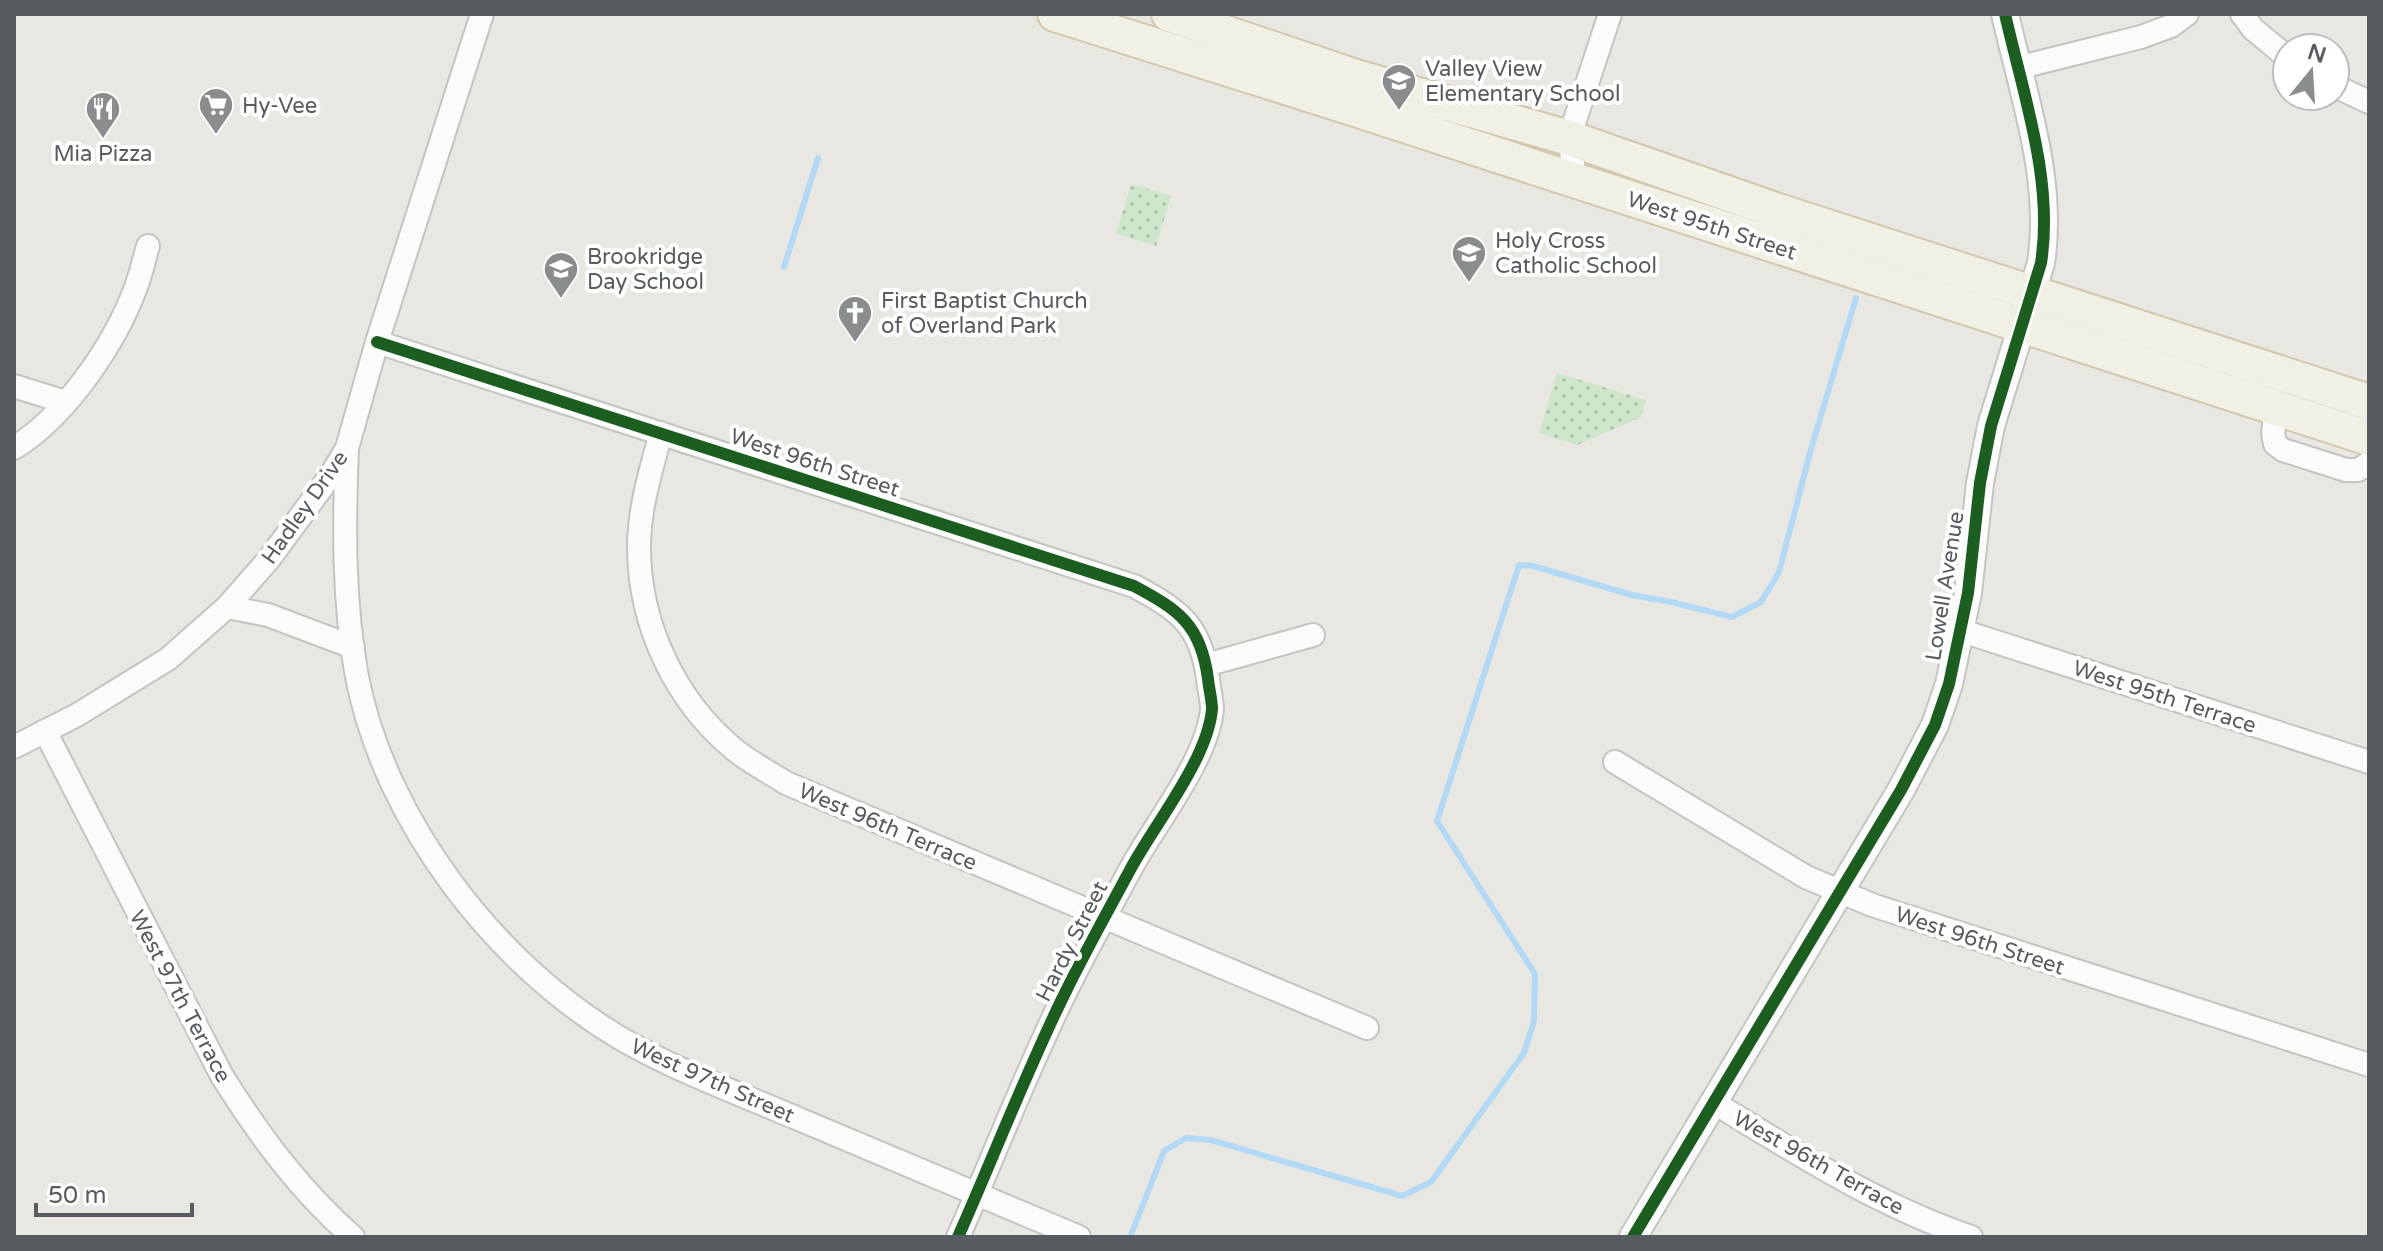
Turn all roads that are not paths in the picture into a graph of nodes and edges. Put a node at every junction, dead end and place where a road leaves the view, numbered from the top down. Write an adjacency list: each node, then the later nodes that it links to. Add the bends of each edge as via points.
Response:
1 (482, 14): 17 (street, Hadley Drive)
2 (1055, 14): 11 (main road, West 95th Street)
3 (1169, 14): 10 (main road, West 95th Street, via 1356,77)
4 (1610, 14): 10 (street)
5 (2005, 14): 9 (street, Lowell Avenue)
6 (2187, 14): 9 (street, via 2141,37)
7 (2242, 14): 8 (street)
8 (2271, 44)
9 (2017, 68): 15 (street, Lowell Avenue, via 2045,199 2045,236)
10 (1569, 138): 11 (street); 12 (main road, West 95th Street)
11 (1576, 182): 13 (main road, West 95th Street)
12 (1739, 196): 13 (main road); 15 (main road, West 95th Street)
13 (1728, 230): 16 (main road, West 95th Street)
14 (148, 246): 19 (street, via 136,288 101,356)
15 (2032, 291): 16 (street, Lowell Avenue); 20 (main road, West 95th Street)
16 (2022, 326): 21 (main road, West 95th Street); 28 (street, Lowell Avenue, via 1991,426)
17 (377, 342): 22 (street, West 96th Street); 25 (street, Hadley Drive)
18 (14, 386): 19 (street)
19 (65, 402): 24 (street)
20 (2369, 402)
21 (2276, 408): 23 (main road, West 95th Street); 26 (street, via 2273,433 2283,450 2346,470)
22 (661, 433): 31 (street, West 96th Street, via 1134,586 1185,619); 37 (street, West 96th Terrace, via 643,503 643,591 674,679 699,715 737,752 786,783)
23 (2369, 438)
24 (14, 448)
25 (347, 448): 27 (street, Hadley Drive, via 295,526); 30 (street, West 97th Street, via 344,531)
26 (2369, 463)
27 (227, 607): 30 (street, via 268,615); 32 (street, Hadley Drive, via 156,666)
28 (1962, 631): 35 (street, West 95th Terrace); 36 (street, Lowell Avenue, via 1935,725)
29 (1313, 635): 31 (street)
30 (353, 647): 41 (street, West 97th Street, via 379,749 426,845 460,895 543,981 619,1038 684,1071)
31 (1206, 665): 37 (street, Hardy Street, via 1212,708 1206,736)
32 (45, 731): 33 (street, Hadley Drive); 42 (street, West 97th Terrace, via 222,1076 289,1172)
33 (14, 747)
34 (1615, 762): 36 (street, West 96th Street, via 1806,877)
35 (2369, 762)
36 (1841, 892): 39 (street, West 96th Street); 40 (street, Lowell Avenue)
37 (1105, 917): 38 (street, West 96th Terrace); 41 (street, Hardy Street, via 1064,995)
38 (1367, 1028)
39 (2369, 1065)
40 (1713, 1102): 45 (street, Lowell Avenue); 46 (street, West 96th Terrace, via 1867,1192)
41 (977, 1194): 43 (street, Hardy Street); 44 (street, West 97th Street)
42 (353, 1237)
43 (958, 1237)
44 (1079, 1237)
45 (1633, 1237)
46 (1971, 1237)

